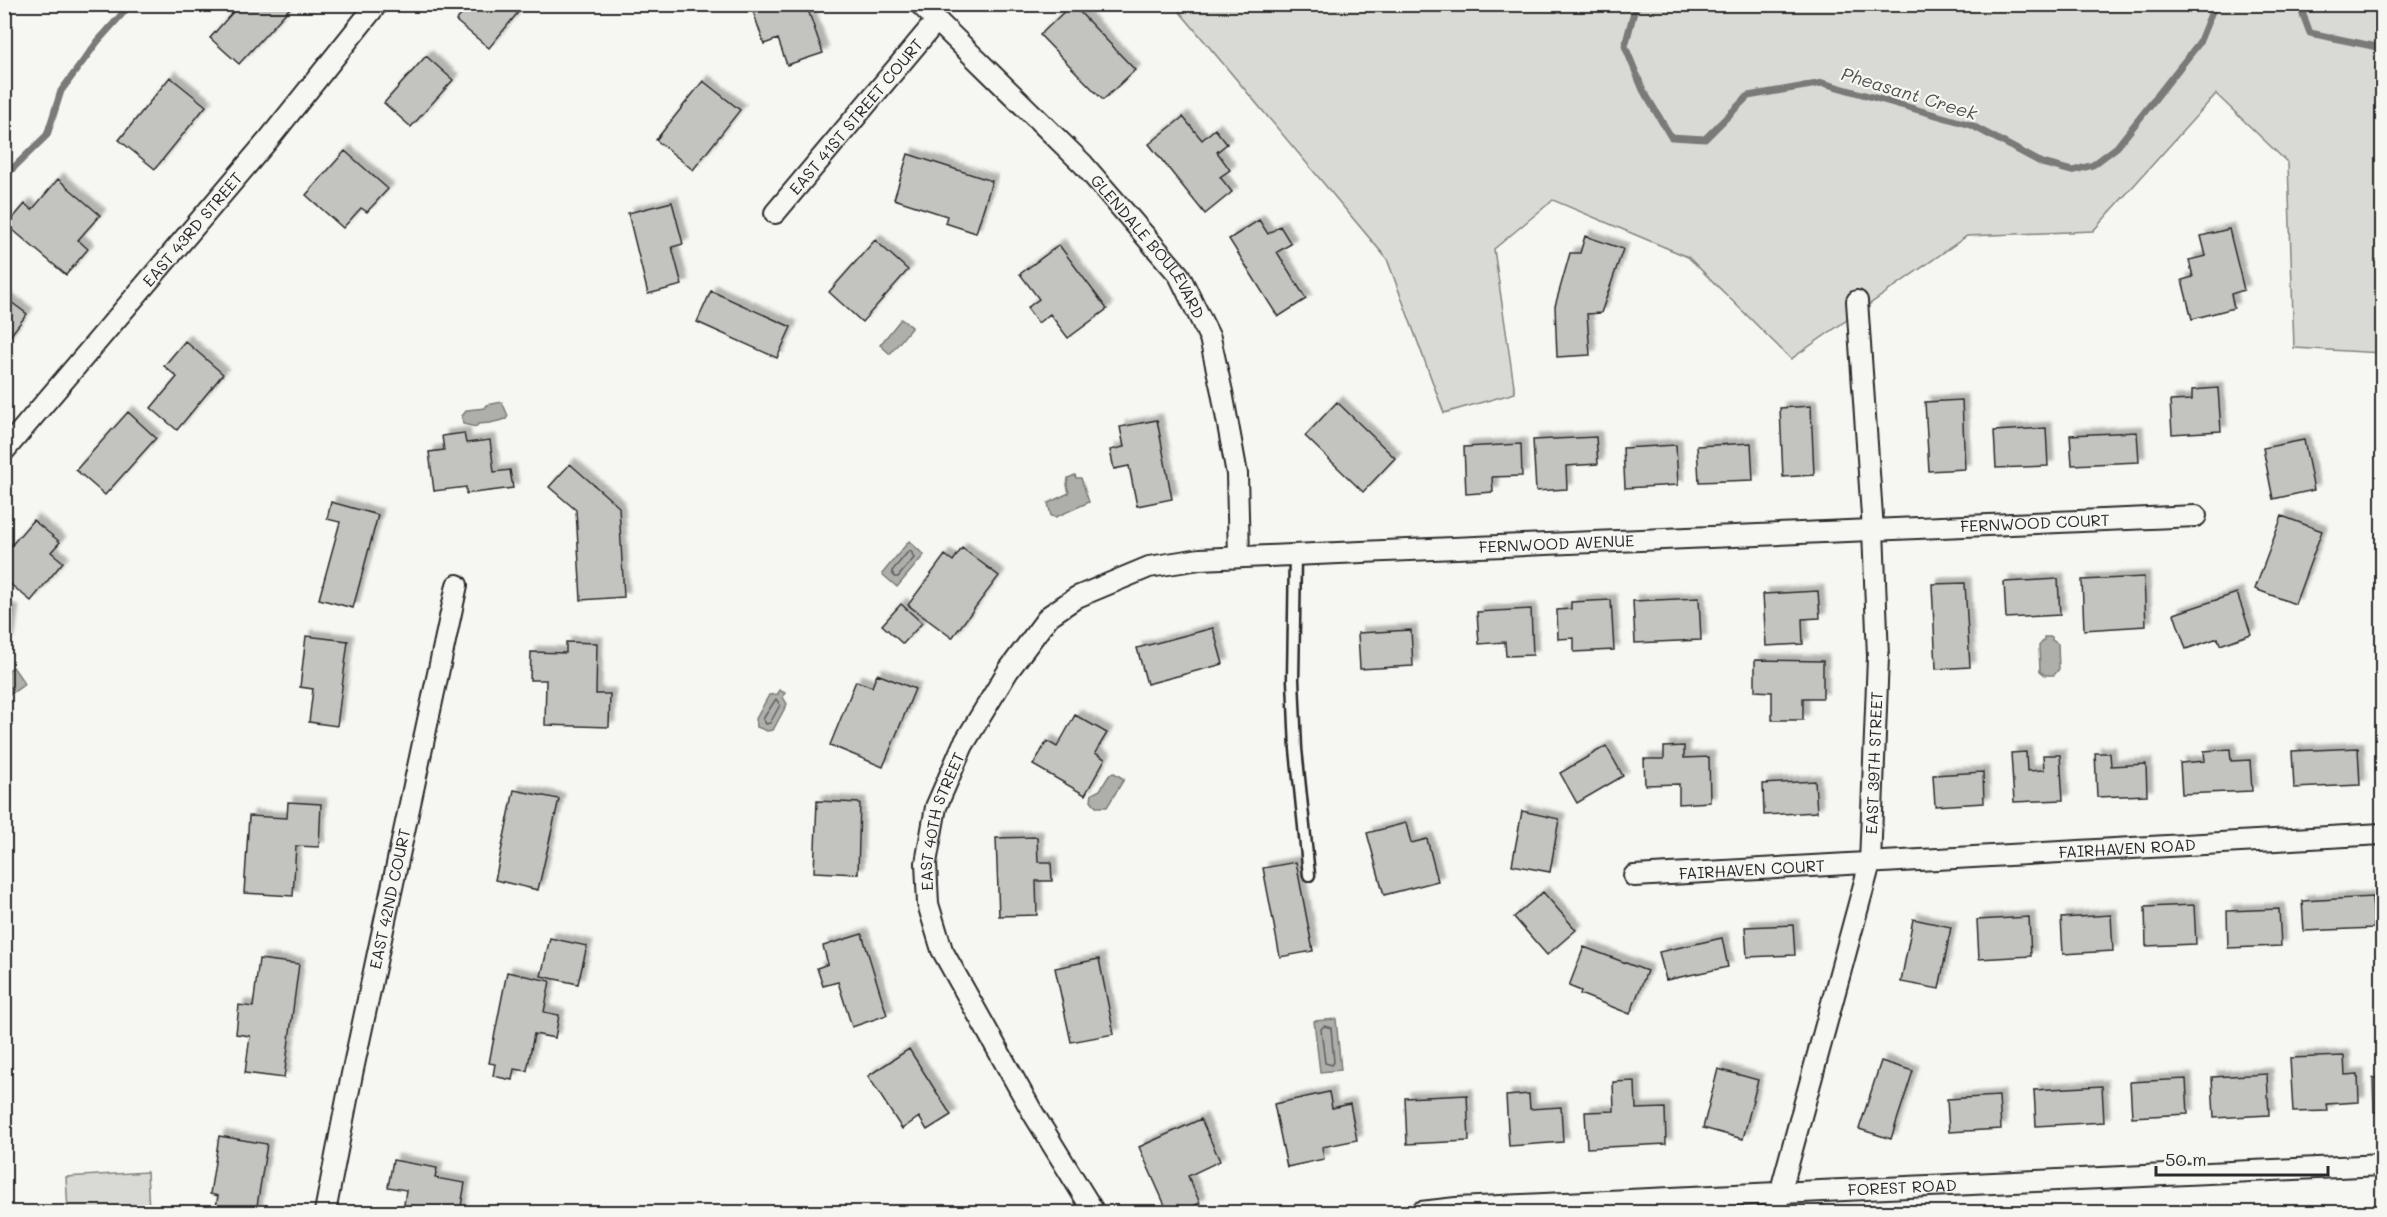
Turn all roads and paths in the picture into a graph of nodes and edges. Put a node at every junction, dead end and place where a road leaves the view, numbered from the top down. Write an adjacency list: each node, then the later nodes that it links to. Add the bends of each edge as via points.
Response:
1 (377, 4): 6 (street, EAST 43RD STREET, via 261,148)
2 (920, 4): 3 (street, GLENDALE BOULEVARD)
3 (936, 20): 4 (street, EAST 41ST STREET COURT); 10 (street, GLENDALE BOULEVARD, via 1083,164 1179,275 1210,338 1222,392 1238,474)
4 (775, 213)
5 (1857, 301): 8 (street, EAST 39TH STREET)
6 (4, 451)
7 (2196, 516): 8 (street, FERNWOOD COURT)
8 (1873, 530): 9 (street, FERNWOOD AVENUE); 13 (street, EAST 39TH STREET, via 1878,657)
9 (1295, 555): 10 (street, FERNWOOD AVENUE); 14 (lane, via 1296,749)
10 (1239, 557): 19 (street, EAST 40TH STREET, via 1149,567 1077,597 1048,616 1008,671 963,745 936,807 926,863 928,904 942,950 1033,1113)
11 (457, 585): 18 (street, EAST 42ND COURT)
12 (2382, 834): 13 (street, FAIRHAVEN ROAD)
13 (1870, 863): 15 (street, FAIRHAVEN COURT); 17 (street, EAST 39TH STREET)
14 (1309, 875)
15 (1634, 876)
16 (2382, 1165): 17 (street, FOREST ROAD)
17 (1780, 1192): 20 (street, FOREST ROAD); 21 (street, EAST 39TH STREET)
18 (325, 1212)
19 (1094, 1212)
20 (1421, 1212)
21 (1775, 1212)

